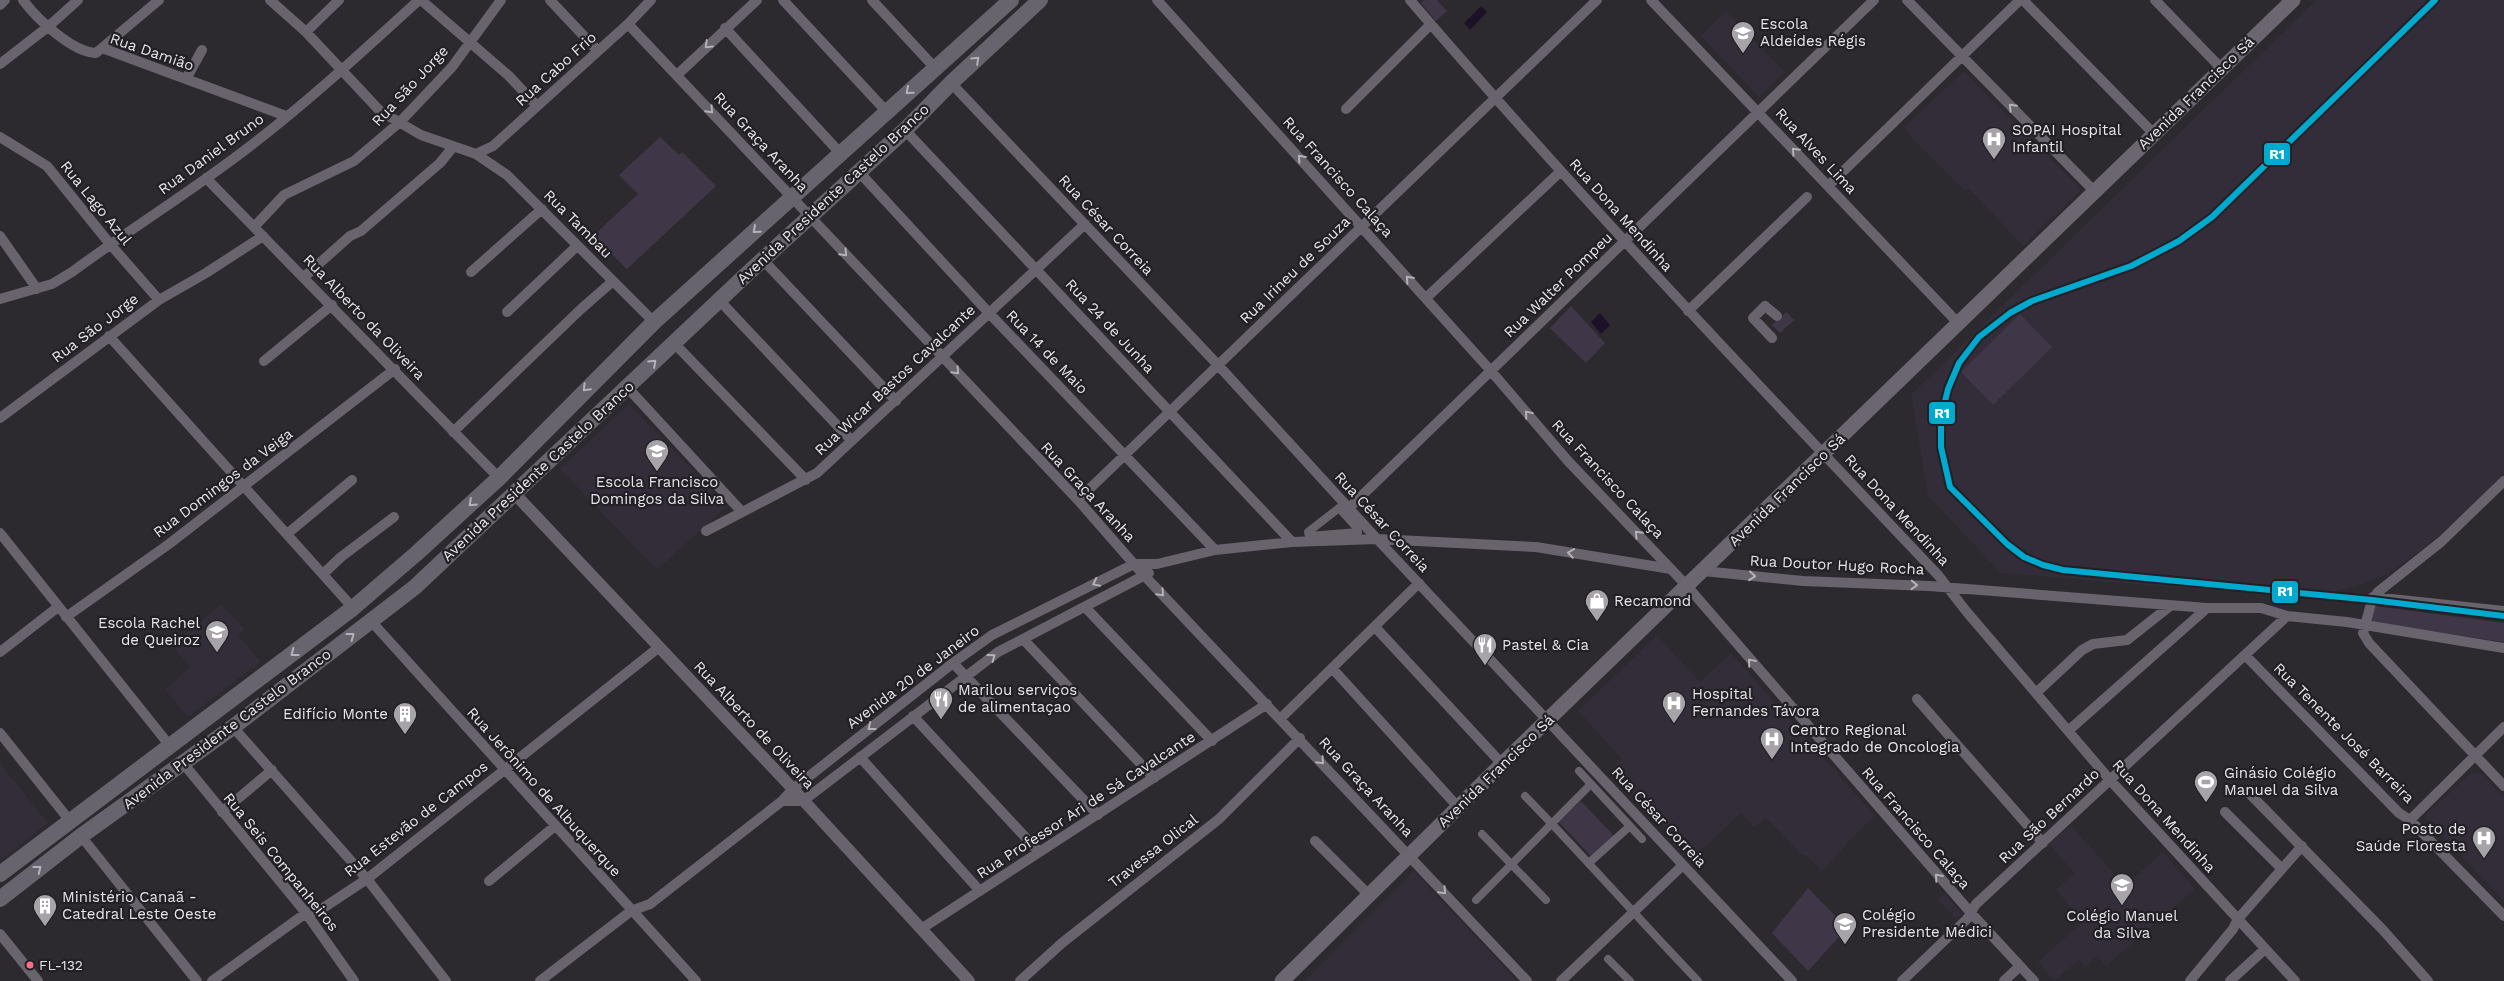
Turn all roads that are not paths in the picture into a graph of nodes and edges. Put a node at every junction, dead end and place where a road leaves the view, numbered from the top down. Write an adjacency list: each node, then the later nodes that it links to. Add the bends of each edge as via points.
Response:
1 (5, 0): 25 (street)
2 (23, 0): 28 (street, Rua Damião, via 35,16)
3 (78, 0): 28 (street)
4 (159, 0): 32 (street)
5 (270, 0): 30 (street, Rua Tambau)
6 (339, 0): 30 (street)
7 (420, 0): 31 (street); 39 (street, Rua Daniel Bruno)
8 (501, 0): 31 (street, Rua São Jorge)
9 (550, 0): 34 (street)
10 (651, 0): 26 (street, Rua Cabo Frio)
11 (757, 0): 29 (street)
12 (783, 0): 46 (street)
13 (872, 0): 37 (street)
14 (1040, 0): 42 (main road, Avenida Presidente Castelo Branco, one-way to 14)
15 (1157, 0): 67 (street, Rua Francisco Calaça, one-way to 15)
16 (1410, 0): 27 (street, Rua Dona Mendinha)
17 (1597, 0): 43 (street, Rua Irineu de Souza)
18 (1651, 0): 47 (street, Rua Alves Lima)
19 (1874, 0): 47 (street, Rua Walter Pompeu)
20 (1907, 0): 35 (street)
21 (2021, 0): 35 (street); 51 (street)
22 (2155, 0): 38 (street)
23 (2293, 0): 38 (main road, Avenida Francisco Sá)
24 (1001, 3): 37 (main road, Avenida Presidente Castelo Branco)
25 (0, 5)
26 (628, 24): 34 (street, Rua Cabo Frio); 40 (street, Rua Graça Aranha)
27 (1431, 24): 43 (street, Rua Dona Mendinha, via 1479,74); 45 (street)
28 (49, 26): 32 (street, Rua Damião, via 77,49 96,52); 36 (street)
29 (725, 28): 40 (street, one-way to 40); 55 (street)
30 (306, 32): 39 (street, Rua Tambau)
31 (470, 42): 44 (street); 49 (street, Rua São Jorge)
32 (102, 48): 41 (street, Rua Damião)
33 (202, 50): 41 (street)
34 (598, 50): 44 (street, Rua Cabo Frio)
35 (1962, 55): 59 (street); 60 (street, one-way to 35)
36 (0, 64)
37 (935, 68): 46 (main road, Avenida Presidente Castelo Branco, one-way to 46)
38 (2222, 69): 51 (main road, Avenida Francisco Sá)
39 (343, 70): 48 (street, Rua Daniel Bruno); 49 (street, Rua Tambau, via 380,111)
40 (677, 75): 61 (street, Rua Graça Aranha, one-way to 61)
41 (186, 79): 48 (street, Rua Damião)
42 (951, 83): 50 (main road, Avenida Presidente Castelo Branco); 65 (street, Rua César Correia)
43 (1495, 99): 56 (street, Rua Dona Mendinha); 67 (street, Rua Irineu de Souza)
44 (537, 106): 54 (street, Rua Cabo Frio, via 493,146)
45 (1346, 110)
46 (886, 111): 55 (main road, Avenida Presidente Castelo Branco)
47 (1757, 111): 59 (street, Rua Alves Lima, one-way to 47); 70 (street, Rua Walter Pompeu)
48 (286, 116): 58 (street, Rua Daniel Bruno)
49 (400, 122): 53 (street, Rua Tambau, via 421,135); 66 (street, Rua São Jorge, via 354,160 284,195)
50 (905, 130): 57 (main road, Avenida Presidente Castelo Branco); 75 (street, Rua 24 de Junha)
51 (2154, 134): 60 (main road, Avenida Francisco Sá)
52 (0, 137): 71 (street, Rua Lago Azul, via 47,166)
53 (453, 147): 54 (street, Rua Tambau); 78 (street, via 440,162)
54 (476, 154): 63 (street, Rua Tambau, via 507,175)
55 (841, 154): 61 (main road, Avenida Presidente Castelo Branco)
56 (1561, 171): 70 (street, Rua Dona Mendinha); 81 (street)
57 (859, 172): 64 (main road, Avenida Presidente Castelo Branco); 88 (street, Rua 14 de Maio)
58 (206, 178): 66 (street, Rua Alberto da Oliveira); 71 (street, Rua Daniel Bruno)
59 (1828, 186): 91 (street, Rua Alves Lima)
60 (2095, 192): 91 (main road, Avenida Francisco Sá)
61 (793, 197): 64 (street, Rua Graça Aranha); 73 (main road, Avenida Presidente Castelo Branco, one-way to 73)
62 (1807, 197): 86 (street)
63 (542, 209): 72 (street, Rua Tambau); 76 (street)
64 (811, 217): 74 (main road, Avenida Presidente Castelo Branco); 95 (street, Rua Graça Aranha, one-way to 95)
65 (1085, 224): 75 (street, Rua Wicar Bastos Cavalcante); 97 (street, Rua César Correia)
66 (254, 227): 69 (street, Rua Alberto da Oliveira)
67 (1362, 227): 81 (street, Rua Francisco Calaça, one-way to 67); 97 (street, Rua Irineu de Souza)
68 (0, 236): 80 (street)
69 (263, 236): 78 (street, Rua Alberto da Oliveira); 83 (street, Rua São Jorge)
70 (1626, 241): 86 (street, Rua Dona Mendinha); 99 (street, Rua Walter Pompeu)
71 (110, 244): 80 (street, Rua Daniel Bruno, via 72,272); 83 (street, Rua Lago Azul)
72 (577, 246): 79 (street, Rua Tambau); 87 (street)
73 (729, 253): 77 (main road); 90 (main road, Avenida Presidente Castelo Branco)
74 (763, 260): 77 (main road, Avenida Presidente Castelo Branco); 101 (street)
75 (1037, 268): 88 (street, Rua Wicar Bastos Cavalcante); 102 (street, Rua 24 de Junha)
76 (471, 272)
77 (747, 274): 84 (main road, Avenida Presidente Castelo Branco)
78 (304, 277): 85 (street, Rua Alberto da Oliveira)
79 (613, 281): 90 (street, Rua Tambau); 104 (street)
80 (37, 289): 82 (street, Rua Daniel Bruno)
81 (1426, 298): 99 (street, Rua Francisco Calaça)
82 (0, 299)
83 (159, 300): 92 (street, Rua São Jorge)
84 (719, 300): 94 (main road, Avenida Presidente Castelo Branco); 105 (street)
85 (332, 305): 96 (street); 98 (street, Rua Alberto da Oliveira)
86 (1688, 311): 106 (street, Rua Dona Mendinha)
87 (507, 312)
88 (989, 313): 95 (street, Rua Wicar Bastos Cavalcante); 107 (street, Rua 14 de Maio)
89 (1777, 316): 93 (street, via 1765,306 1753,318)
90 (654, 322): 108 (main road, Avenida Presidente Castelo Branco, one-way to 108)
91 (1959, 324): 106 (main road, Avenida Francisco Sá)
92 (109, 336): 103 (street, Rua São Jorge); 112 (street)
93 (1772, 338)
94 (674, 343): 100 (main road, Avenida Presidente Castelo Branco, one-way to 94); 110 (street)
95 (943, 357): 101 (street, Rua Wicar Bastos Cavalcante); 114 (street, Rua Graça Aranha, one-way to 114)
96 (264, 361)
97 (1218, 365): 102 (street, Rua Irineu de Souza); 115 (street, Rua César Correia)
98 (394, 369): 104 (street, Rua Alberto da Oliveira); 112 (street, Rua Domingos da Veiga)
99 (1491, 371): 115 (street, Rua Walter Pompeu); 127 (street, Rua Francisco Calaça, one-way to 99, via 1568,461)
100 (627, 387): 113 (main road, Avenida Presidente Castelo Branco); 116 (street)
101 (896, 401): 105 (street, Rua Wicar Bastos Cavalcante)
102 (1169, 412): 107 (street, Rua Irineu de Souza); 123 (street, Rua 24 de Junha)
103 (0, 418)
104 (453, 432): 108 (street, Rua Alberto da Oliveira)
105 (851, 440): 110 (street, Rua Wicar Bastos Cavalcante)
106 (1824, 454): 128 (main road, Avenida Francisco Sá); 133 (street, Rua Dona Mendinha)
107 (1125, 455): 114 (street, Rua Irineu de Souza); 124 (street, Rua 14 de Maio)
108 (499, 478): 138 (main road, Avenida Presidente Castelo Branco, one-way to 138)
109 (352, 480): 120 (street)
110 (806, 480): 116 (street, Rua Wicar Bastos Cavalcante)
111 (2504, 481): 134 (street, via 2442,541)
112 (244, 486): 120 (street); 142 (street, Rua Domingos da Veiga)
113 (514, 493): 143 (main road, Avenida Presidente Castelo Branco, via 415,587); 147 (street, Rua Alberto de Oliveira)
114 (1078, 500): 125 (street, Rua Graça Aranha)
115 (1350, 508): 122 (street, Rua César Correia)
116 (742, 512): 118 (street, Rua Wicar Bastos Cavalcante)
117 (394, 517): 129 (street, via 341,556)
118 (706, 531)
119 (0, 533): 136 (street)
120 (287, 534): 129 (street)
121 (1309, 536): 121 (street, via 1358,532 1359,531 1339,508 1308,532)
122 (1377, 539): 123 (street, Avenida 20 de Janeiro); 127 (street, Avenida 20 de Janeiro, one-way to 122, via 1536,547); 131 (street, Rua César Correia)
123 (1292, 542): 124 (street, Avenida 20 de Janeiro)
124 (1215, 550): 126 (street, Avenida 20 de Janeiro)
125 (1134, 564): 126 (street, Avenida 20 de Janeiro); 130 (street, Rua Graça Aranha); 151 (street, Avenida 20 de Janeiro, one-way to 151, via 992,635)
126 (1158, 564): 130 (street, Avenida 20 de Janeiro)
127 (1671, 569): 132 (street, Rua Francisco Calaça)
128 (1703, 571): 132 (main road, Avenida Francisco Sá); 133 (street, Rua Doutor Hugo Rocha, one-way to 133, via 1803,581)
129 (323, 574): 138 (street)
130 (1146, 577): 137 (street, Avenida 20 de Janeiro); 156 (street, Rua Graça Aranha, one-way to 156)
131 (1419, 583): 145 (street); 159 (street, Rua César Correia)
132 (1687, 586): 159 (main road, Avenida Francisco Sá); 215 (street, Rua Francisco Calaça, one-way to 132)
133 (1948, 588): 135 (street, Rua Doutor Hugo Rocha); 154 (street, Rua Dona Mendinha)
134 (2376, 594): 140 (street); 144 (street)
135 (2170, 606): 139 (street, Rua Doutor Hugo Rocha); 154 (street, via 2128,640 2093,644 2082,650)
136 (58, 607): 142 (street); 149 (street)
137 (1085, 607): 146 (street, Avenida 20 de Janeiro); 165 (street)
138 (353, 608): 166 (main road, Avenida Presidente Castelo Branco, one-way to 166)
139 (2206, 608): 141 (street, Rua Doutor Hugo Rocha, via 2261,608); 162 (street)
140 (2504, 611)
141 (2287, 616): 144 (street, Rua Doutor Hugo Rocha); 150 (street, Rua São Bernardo)
142 (66, 617): 166 (street)
143 (371, 621): 160 (main road, Avenida Presidente Castelo Branco, one-way to 143); 171 (street, Rua Jerônimo de Albuquerque)
144 (2365, 625): 148 (street, Rua Doutor Hugo Rocha); 167 (street, via 2363,633 2368,643)
145 (1374, 627): 152 (street); 170 (street)
146 (1023, 639): 153 (street, Avenida 20 de Janeiro, one-way to 146, via 998,652); 174 (street)
147 (658, 648): 171 (street, Rua Estevão de Campos); 178 (street, Rua Alberto de Oliveira)
148 (2504, 648)
149 (0, 652)
150 (2246, 656): 175 (street, Rua São Bernardo); 187 (street, Rua Tenente José Barreira, via 2399,813)
151 (952, 663): 153 (street); 178 (street, Avenida 20 de Janeiro, one-way to 178)
152 (1332, 668): 158 (street); 183 (street)
153 (966, 676): 157 (street, Avenida 20 de Janeiro); 186 (street)
154 (2036, 693): 162 (street, Rua Dona Mendinha)
155 (1917, 699): 196 (street)
156 (1267, 704): 158 (street, Rua Graça Aranha); 165 (street, Rua Professor Ari de Sá Cavalcante)
157 (913, 716): 168 (street, Avenida 20 de Janeiro); 198 (street)
158 (1281, 718): 164 (street, Rua Graça Aranha)
159 (1548, 720): 170 (main road, Avenida Francisco Sá); 202 (street, Rua César Correia)
160 (233, 727): 169 (main road, Avenida Presidente Castelo Branco); 172 (street)
161 (2504, 727): 167 (street)
162 (2068, 731): 175 (street, Rua Dona Mendinha)
163 (0, 733): 188 (street)
164 (1300, 738): 199 (street, Rua Graça Aranha, one-way to 199); 232 (street, Travessa Olical, via 1218,819 1062,943)
165 (1212, 742): 174 (street, Rua Professor Ari de Sá Cavalcante)
166 (170, 746): 188 (main road, Avenida Presidente Castelo Branco)
167 (2474, 756): 177 (street); 187 (street)
168 (860, 757): 182 (street, Avenida 20 de Janeiro); 207 (street)
169 (183, 763): 184 (street, Rua Seis Companheiros); 193 (main road, Avenida Presidente Castelo Branco)
170 (1502, 764): 183 (main road, Avenida Francisco Sá)
171 (503, 769): 190 (street, Rua Jerônimo de Albuquerque); 205 (street, Rua Estevão de Campos)
172 (272, 770): 184 (street); 205 (street)
173 (1579, 771): 176 (street)
174 (1154, 778): 186 (street, Rua Professor Ari de Sá Cavalcante)
175 (2110, 780): 196 (street, Rua São Bernardo); 217 (street, Rua Dona Mendinha)
176 (1591, 784): 189 (street); 191 (street)
177 (2504, 786)
178 (793, 789): 181 (street, Avenida 20 de Janeiro); 182 (street, Rua Alberto de Oliveira)
179 (2247, 791): 197 (street)
180 (1525, 796): 189 (street)
181 (782, 801): 182 (street); 212 (street, Avenida 20 de Janeiro, via 650,904)
182 (803, 801): 218 (street, Rua Alberto de Oliveira)
183 (1458, 807): 199 (main road, Avenida Francisco Sá)
184 (222, 812): 214 (street, Rua Seis Companheiros)
185 (2225, 812): 203 (street)
186 (1098, 815): 198 (street, Rua Professor Ari de Sá Cavalcante)
187 (2410, 820): 216 (street, Rua Tenente José Barreira)
188 (70, 821): 204 (main road, Avenida Presidente Castelo Branco)
189 (1552, 824): 200 (street); 201 (street)
190 (555, 826): 206 (street); 212 (street, Rua Jerônimo de Albuquerque)
191 (1630, 826): 194 (street); 200 (street)
192 (1482, 834): 201 (street)
193 (80, 836): 209 (main road, Avenida Presidente Castelo Branco, one-way to 193); 225 (street)
194 (1642, 839)
195 (1315, 841): 208 (street)
196 (2043, 843): 215 (street, Rua São Bernardo, via 1976,904)
197 (2302, 846): 203 (street); 244 (street)
198 (1039, 852): 207 (street, Rua Professor Ari de Sá Cavalcante)
199 (1410, 855): 208 (main road, Avenida Francisco Sá); 234 (street, Rua Graça Aranha, one-way to 234)
200 (1590, 862): 213 (street)
201 (1511, 863): 210 (street); 211 (street)
202 (1683, 864): 213 (street); 238 (street, Rua César Correia)
203 (2282, 869): 217 (street)
204 (0, 874)
205 (367, 879): 214 (street, Rua Estevão de Campos, via 320,910); 228 (street)
206 (489, 882)
207 (980, 891): 218 (street, Rua Professor Ari de Sá Cavalcante)
208 (1369, 895): 233 (main road, Avenida Francisco Sá)
209 (0, 899)
210 (1476, 900)
211 (1546, 900)
212 (631, 911): 229 (street, Avenida 20 de Janeiro); 230 (street, Rua Jerônimo de Albuquerque)
213 (1633, 912): 235 (street); 237 (street)
214 (306, 913): 226 (street, Rua Estevão de Campos); 227 (street, Rua Seis Companheiros)
215 (1971, 913): 222 (street, Rua Francisco Calaça); 239 (street, Rua São Bernardo)
216 (2504, 916)
217 (2238, 919): 220 (street, Rua Dona Mendinha); 241 (street, via 2234,929)
218 (921, 929): 231 (street, Rua Alberto de Oliveira)
219 (0, 934): 224 (street)
220 (2265, 949): 242 (street); 243 (street, Rua Dona Mendinha)
221 (1608, 959): 236 (street)
222 (2020, 966): 223 (street, Rua Francisco Calaça); 240 (street)
223 (2031, 980)
224 (38, 981)
225 (197, 981)
226 (212, 981)
227 (354, 981)
228 (446, 981)
229 (540, 981)
230 (696, 981)
231 (968, 981)
232 (1020, 981)
233 (1282, 981)
234 (1527, 981)
235 (1561, 981)
236 (1630, 981)
237 (1698, 981)
238 (1792, 981)
239 (1902, 981)
240 (2004, 981)
241 (2190, 981)
242 (2230, 981)
243 (2295, 981)
244 (2428, 981)

